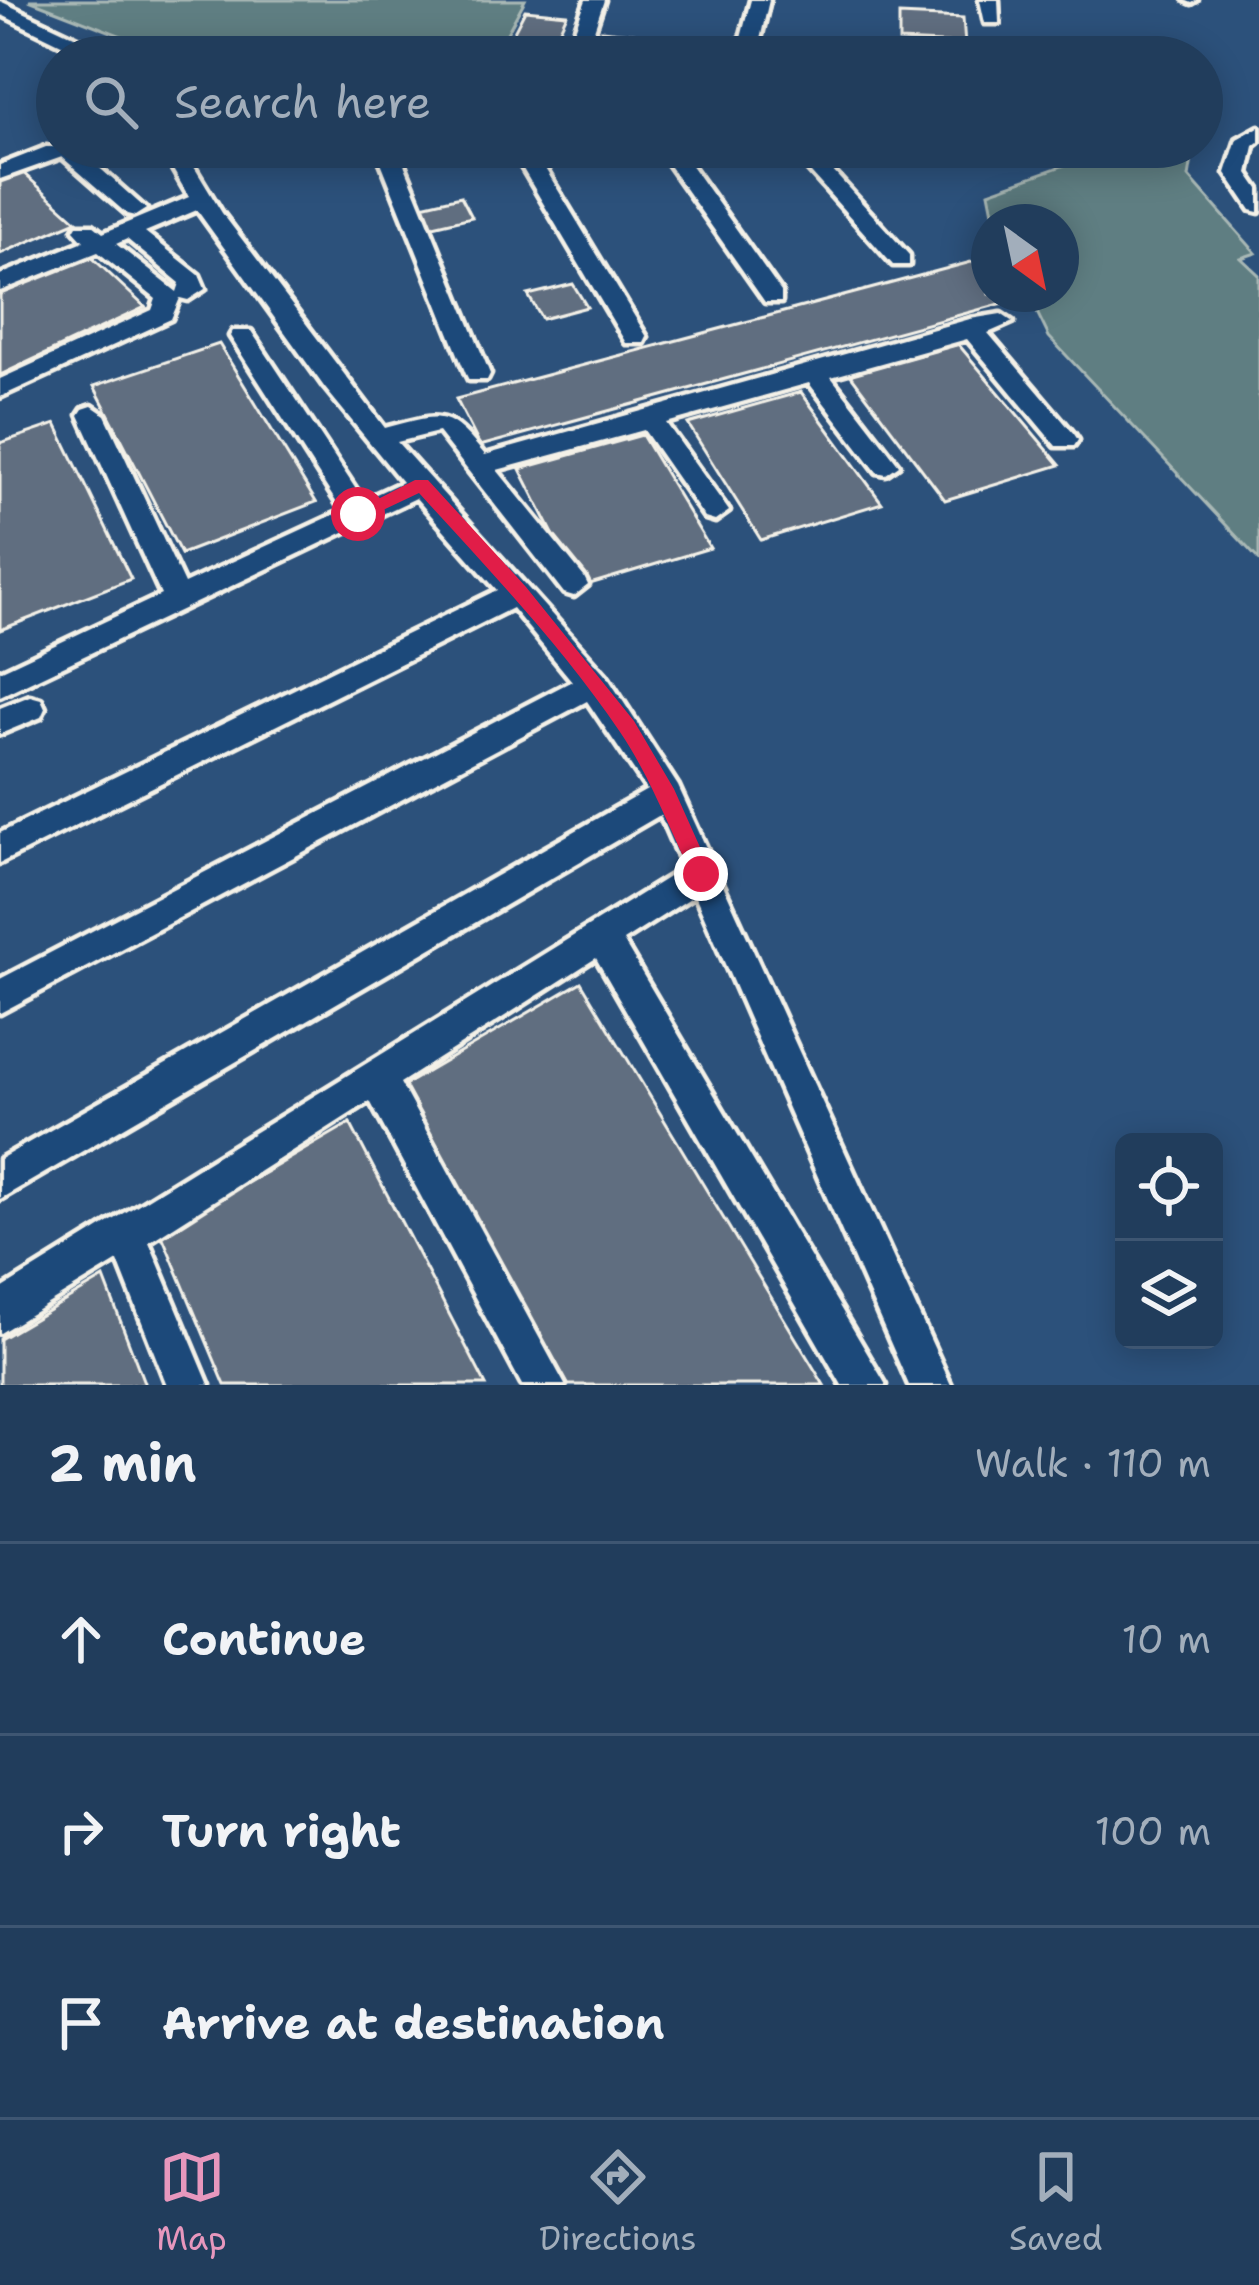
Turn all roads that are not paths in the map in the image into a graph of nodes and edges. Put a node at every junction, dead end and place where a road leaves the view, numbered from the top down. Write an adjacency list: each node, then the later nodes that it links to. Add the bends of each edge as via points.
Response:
1 (595, 0): 5 (street)
2 (760, 0): 6 (street)
3 (0, 7): 4 (street)
4 (60, 36)
5 (582, 36)
6 (751, 36)
7 (1259, 133): 17 (street, via 1244,143 1238,173)
8 (36, 157): 15 (street)
9 (84, 168): 18 (street)
10 (183, 168): 16 (street)
11 (395, 168): 30 (street)
12 (534, 168): 28 (street)
13 (682, 168): 24 (street)
14 (818, 168): 20 (street)
15 (0, 173)
16 (197, 193): 18 (street); 34 (street)
17 (1259, 205)
18 (132, 219): 19 (street); 23 (street, via 190,280)
19 (92, 236): 21 (street); 22 (street); 31 (street, via 168,297 163,314)
20 (901, 260)
21 (0, 266)
22 (0, 284)
23 (188, 293)
24 (773, 297)
25 (1001, 322): 26 (street)
26 (970, 327): 29 (street); 35 (street)
27 (242, 336): 40 (street)
28 (635, 337)
29 (813, 370): 33 (street); 36 (street)
30 (478, 374)
31 (0, 389)
32 (92, 415): 43 (street)
33 (648, 417): 37 (street); 39 (street)
34 (379, 438): 37 (street, via 444,424); 38 (street)
35 (1065, 440)
36 (886, 465)
37 (480, 466): 41 (street)
38 (422, 484): 40 (street); 42 (street)
39 (715, 511)
40 (358, 514): 43 (street)
41 (574, 585)
42 (519, 592): 44 (street); 49 (street)
43 (178, 600): 45 (street)
44 (595, 683): 48 (street); 52 (street)
45 (0, 684)
46 (30, 708): 47 (street)
47 (0, 722)
48 (667, 795): 50 (street); 54 (street)
49 (0, 849)
50 (701, 874): 51 (street); 60 (street)
51 (602, 936): 53 (street); 59 (street)
52 (0, 997)
53 (377, 1077): 55 (street); 58 (street)
54 (0, 1180)
55 (127, 1234): 56 (street); 57 (street)
56 (0, 1312)
57 (188, 1385)
58 (544, 1385)
59 (865, 1385)
60 (930, 1385)

